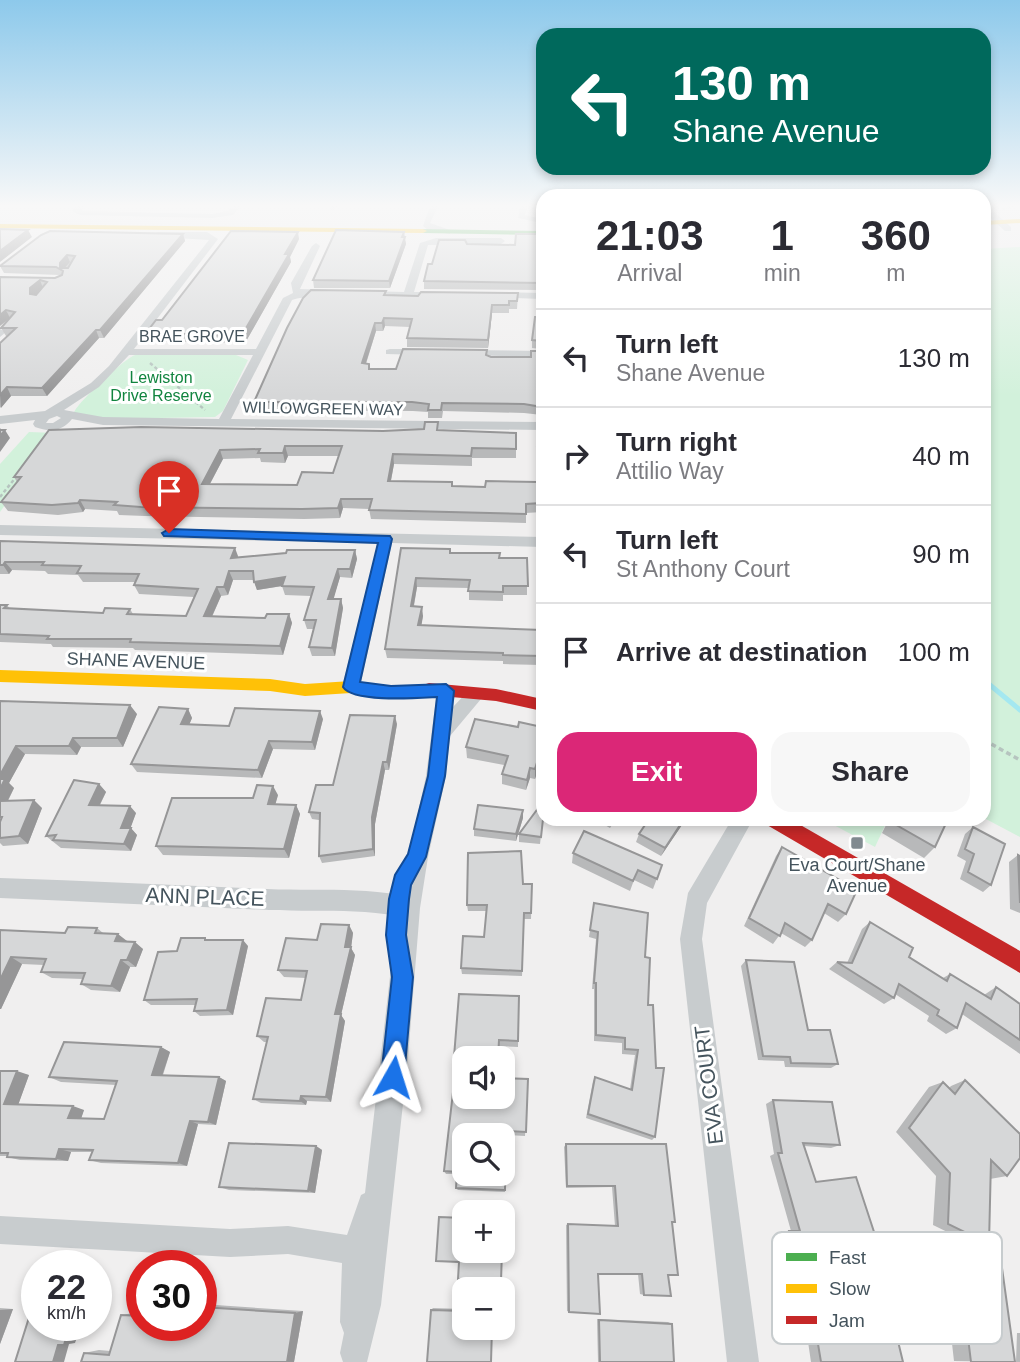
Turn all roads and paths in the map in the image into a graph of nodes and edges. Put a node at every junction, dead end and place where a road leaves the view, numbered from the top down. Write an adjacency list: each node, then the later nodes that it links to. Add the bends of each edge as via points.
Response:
1 (192, 270): 12 (street)
2 (303, 270): 6 (street, via 296,283)
3 (416, 270): 7 (street)
4 (341, 293): 6 (street)
5 (354, 293): 7 (street)
6 (299, 294): 13 (street, via 285,306)
7 (408, 294): 8 (street)
8 (448, 295)
9 (489, 295): 10 (street)
10 (536, 296)
11 (394, 340): 14 (street)
12 (131, 352): 13 (street, BRAE GROVE); 19 (street); 23 (path, via 213,416)
13 (258, 352): 23 (street)
14 (390, 352): 15 (street); 18 (street)
15 (432, 352)
16 (460, 353): 17 (street)
17 (536, 354)
18 (386, 364)
19 (83, 393): 20 (street); 22 (street)
20 (67, 415): 22 (street, WILLOWGREEN WAY); 24 (street, WILLOWGREEN WAY)
21 (0, 420): 22 (street, WILLOWGREEN WAY)
22 (48, 420): 24 (street, WILLOWGREEN WAY)
23 (225, 420): 24 (street, WILLOWGREEN WAY); 25 (street, WILLOWGREEN WAY)
24 (103, 421)
25 (536, 426)
26 (18, 475): 27 (path)
27 (0, 497)
28 (0, 530): 29 (street)
29 (386, 539): 30 (street); 32 (street)
30 (536, 542)
31 (0, 676): 32 (main road, SHANE AVENUE, via 305,690)
32 (352, 680): 33 (main road, SHANE AVENUE, via 391,693)
33 (446, 691): 34 (main road, SHANE AVENUE); 36 (street)
34 (477, 693): 35 (main road, SHANE AVENUE); 36 (street)
35 (536, 704)
36 (442, 732): 42 (street, via 436,776)
37 (991, 744): 38 (path)
38 (1020, 760)
39 (739, 826): 47 (street, EVA COURT, via 696,901 691,939)
40 (785, 826): 43 (main road)
41 (0, 888): 42 (street, ANN PLACE, via 352,899)
42 (403, 907): 45 (street, via 402,977 380,1168)
43 (1020, 963)
44 (0, 1230): 45 (street, via 230,1243 288,1240)
45 (364, 1253): 46 (street, via 366,1305)
46 (354, 1358)
47 (743, 1362)

